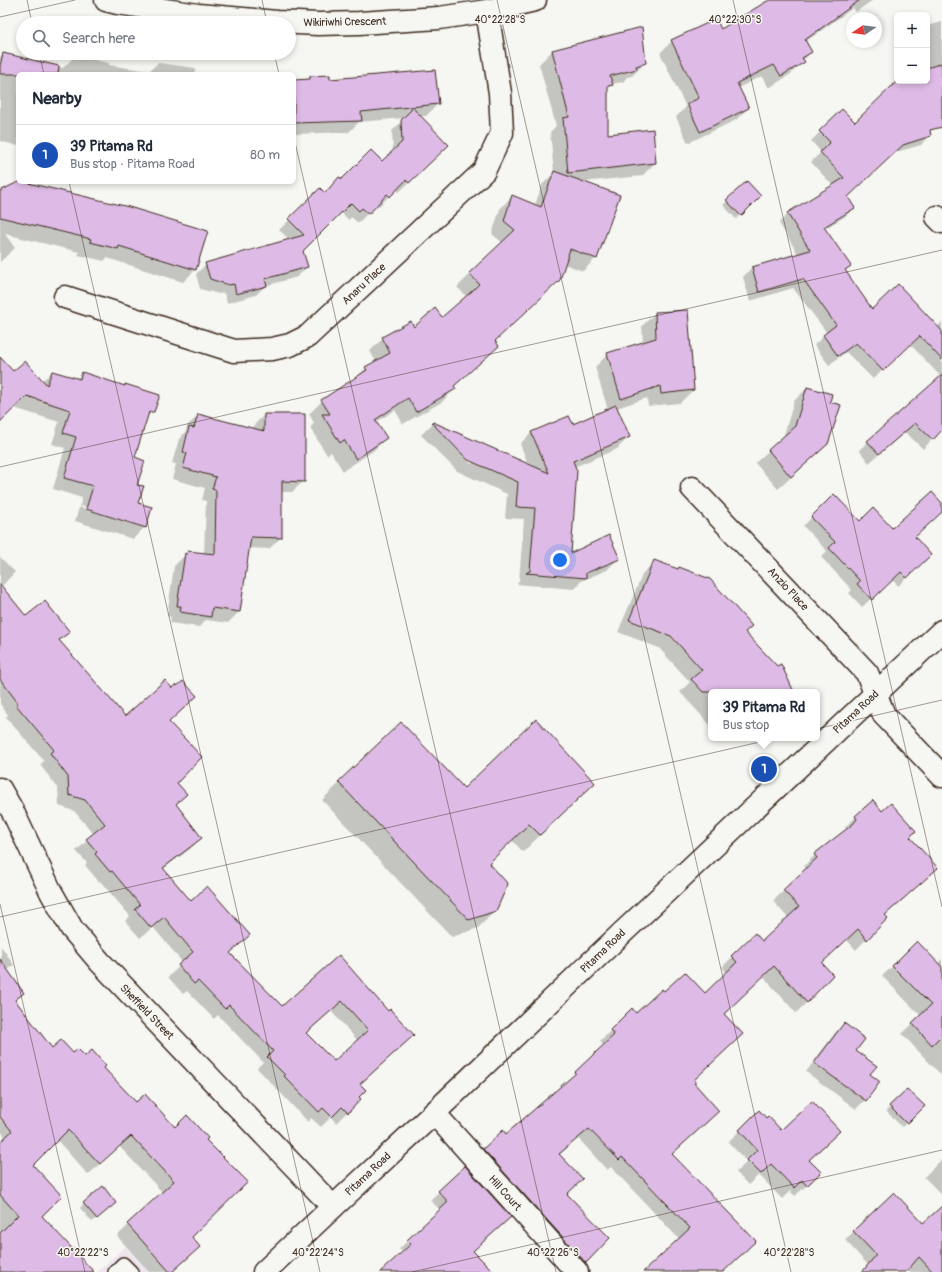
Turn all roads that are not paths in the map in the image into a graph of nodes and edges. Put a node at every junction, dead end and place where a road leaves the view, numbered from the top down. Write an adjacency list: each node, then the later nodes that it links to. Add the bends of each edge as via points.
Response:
1 (106, 0): 4 (street, Wikiriwhi Crescent)
2 (535, 0): 3 (street, Wikiriwhi Crescent)
3 (487, 11): 5 (street, Wikiriwhi Crescent, via 439,18 359,23); 6 (street, Anaru Place, via 500,93 502,133 484,171 308,336 290,345 272,349 234,351)
4 (209, 16)
5 (296, 23)
6 (65, 297)
7 (692, 488): 9 (street, Anzio Place, via 867,673)
8 (942, 630): 9 (street, Pitama Road)
9 (876, 694): 10 (street, Anzio Place, via 884,715); 12 (street, Pitama Road)
10 (942, 776)
11 (0, 789): 13 (street, Sheffield Street, via 72,929 100,962)
12 (434, 1113): 13 (street, Pitama Road); 17 (street, Hill Court)
13 (333, 1207): 16 (street, Pitama Road)
14 (115, 1272): 15 (lane, via 123,1264)
15 (131, 1272)
16 (264, 1272)
17 (576, 1272)

